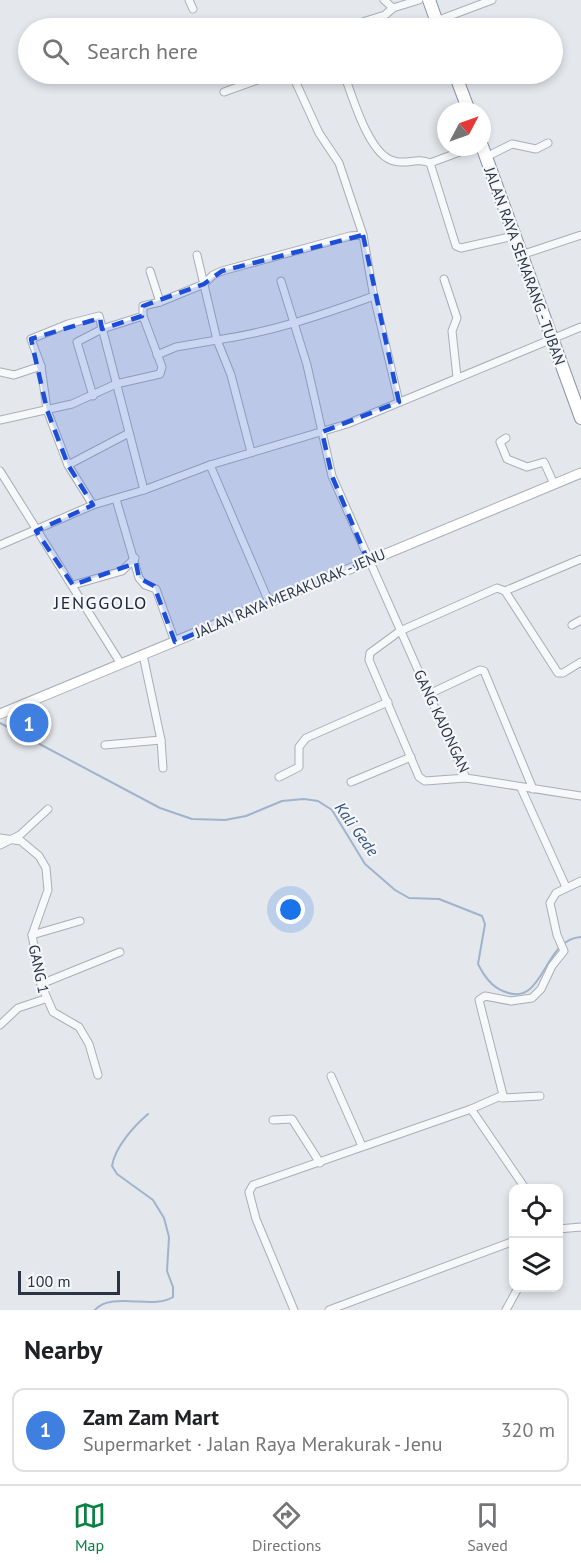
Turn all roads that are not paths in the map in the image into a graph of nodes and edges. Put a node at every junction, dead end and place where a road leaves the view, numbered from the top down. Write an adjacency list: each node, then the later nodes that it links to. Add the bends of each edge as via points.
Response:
1 (189, 0): 7 (street)
2 (384, 0): 6 (street)
3 (419, 0): 6 (street)
4 (429, 0): 9 (highway)
5 (492, 0): 10 (street)
6 (393, 8): 8 (street)
7 (193, 9)
8 (375, 18)
9 (435, 18)
10 (452, 18)
11 (246, 84): 15 (street)
12 (297, 84): 22 (street, via 328,151 339,164)
13 (348, 84): 21 (street, via 367,133 385,156 392,161 421,159)
14 (459, 84): 16 (highway)
15 (224, 92)
16 (466, 102)
17 (548, 143): 18 (street, via 536,149 512,144)
18 (491, 150)
19 (449, 156): 21 (street)
20 (485, 156): 24 (highway, JALAN RAYA SEMARANG - TUBAN)
21 (430, 163): 24 (street, via 458,248)
22 (363, 235): 30 (street, via 222,271); 31 (street)
23 (581, 235): 26 (street)
24 (514, 236): 26 (highway, JALAN RAYA SEMARANG - TUBAN)
25 (197, 255): 30 (street)
26 (521, 255): 38 (highway, JALAN RAYA SEMARANG - TUBAN)
27 (150, 272): 32 (street)
28 (444, 279): 42 (street, via 457,318 452,331)
29 (281, 281): 34 (street, GANG KAJONGAN)
30 (204, 284): 32 (street); 37 (street)
31 (374, 297): 34 (street); 45 (street)
32 (160, 302): 33 (street, via 143,306)
33 (143, 316): 36 (street); 39 (street)
34 (296, 324): 37 (street); 49 (street, GANG KAJONGAN)
35 (581, 327): 38 (street)
36 (102, 329): 40 (street, via 96,316 33,337); 43 (street); 44 (street, via 76,345)
37 (217, 340): 39 (street); 52 (street, via 231,375)
38 (552, 340): 42 (street); 47 (highway, JALAN RAYA SEMARANG - TUBAN)
39 (157, 355): 43 (street, via 162,367 160,374)
40 (41, 366): 41 (street, via 14,375); 46 (street)
41 (0, 372)
42 (457, 377): 45 (street)
43 (116, 384): 44 (street); 50 (street)
44 (93, 396): 46 (street)
45 (399, 402): 49 (street)
46 (47, 410): 48 (street); 53 (street)
47 (581, 418)
48 (0, 420)
49 (322, 432): 52 (street); 65 (street, GANG KAJONGAN, via 332,476)
50 (129, 433): 53 (street); 58 (street)
51 (506, 438): 57 (street, via 500,442 507,459 525,467 544,462)
52 (251, 452): 54 (street)
53 (68, 465): 60 (street)
54 (210, 465): 58 (street); 68 (street)
55 (0, 471): 61 (street)
56 (581, 473): 57 (main road, JALAN RAYA MERAKURAK - JENU)
57 (554, 484): 65 (main road, JALAN RAYA MERAKURAK - JENU)
58 (144, 490): 59 (street)
59 (116, 499): 60 (street); 63 (street)
60 (93, 505): 61 (street)
61 (36, 531): 62 (street); 66 (street)
62 (0, 545)
63 (135, 558): 66 (street, via 122,571); 72 (street, via 139,578 156,589)
64 (581, 559): 67 (street)
65 (368, 561): 68 (main road, JALAN RAYA MERAKURAK - JENU); 71 (street, GANG KAJONGAN)
66 (73, 585): 75 (street)
67 (505, 591): 71 (street, via 498,588); 74 (street, via 553,669 563,673)
68 (269, 602): 72 (main road, JALAN RAYA MERAKURAK - JENU)
69 (581, 620): 70 (street)
70 (572, 625)
71 (400, 631): 76 (street, GANG KAJONGAN); 77 (street, via 368,657)
72 (175, 642): 73 (main road, JALAN RAYA MERAKURAK - JENU)
73 (143, 655): 75 (main road, JALAN RAYA MERAKURAK - JENU); 79 (street)
74 (581, 662)
75 (122, 664): 78 (main road, JALAN RAYA MERAKURAK - JENU)
76 (429, 694): 84 (street, GANG KAJONGAN); 87 (street, via 484,671)
77 (388, 702): 81 (street); 83 (street, via 306,738 298,747 299,766)
78 (2, 714)
79 (161, 740): 80 (street); 82 (street)
80 (105, 745)
81 (411, 757): 84 (street, via 419,777 425,781); 85 (street)
82 (163, 768)
83 (279, 777)
84 (466, 778): 86 (street, GANG KAJONGAN)
85 (351, 782)
86 (521, 788): 87 (street, GANG KAJONGAN); 94 (street)
87 (533, 789): 88 (street, GANG KAJONGAN)
88 (581, 796)
89 (48, 809): 91 (street, via 20,835)
90 (0, 838): 91 (street, GANG 1)
91 (10, 839): 92 (street); 96 (street, GANG 1, via 29,846 46,868 48,890)
92 (0, 845)
93 (581, 881): 94 (street)
94 (566, 887): 104 (street, via 550,903 564,950 541,989 532,998 511,1001 485,996 479,1000)
95 (80, 921): 96 (street)
96 (32, 935): 98 (street, GANG 1)
97 (120, 952): 98 (street)
98 (41, 984): 99 (street, GANG 1)
99 (45, 999): 100 (street, via 18,1008); 101 (street, GANG 1, via 56,1016 79,1027 89,1044)
100 (0, 1025)
101 (98, 1075)
102 (331, 1076): 107 (street)
103 (540, 1096): 104 (street)
104 (502, 1098): 105 (street)
105 (471, 1109): 107 (street); 109 (street)
106 (273, 1120): 108 (street, via 292,1119)
107 (362, 1146): 108 (street)
108 (320, 1163): 114 (street, via 253,1185 249,1192 256,1219)
109 (522, 1184)
110 (581, 1227): 111 (street)
111 (563, 1229)
112 (509, 1242): 115 (street)
113 (515, 1292): 116 (street)
114 (294, 1310)
115 (329, 1310)
116 (506, 1310)

